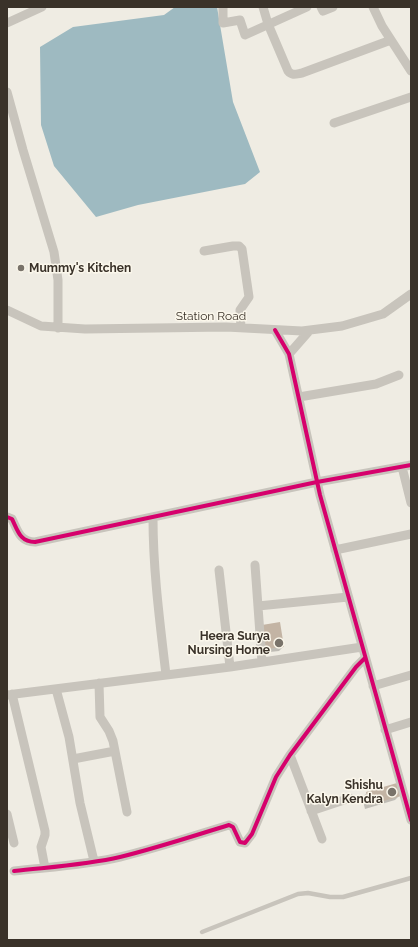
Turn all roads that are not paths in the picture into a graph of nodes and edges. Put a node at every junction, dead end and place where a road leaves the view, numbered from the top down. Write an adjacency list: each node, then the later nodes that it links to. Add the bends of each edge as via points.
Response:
1 (42, 7): 8 (street)
2 (223, 7): 9 (street, via 223,23 240,20 245,35)
3 (263, 7): 9 (street)
4 (307, 7): 9 (street)
5 (322, 7): 6 (street, via 323,11)
6 (332, 7)
7 (373, 7): 10 (street)
8 (7, 23)
9 (268, 24): 10 (street, via 288,71 293,75)
10 (391, 40): 11 (street)
11 (411, 71)
12 (7, 92): 14 (street)
13 (411, 97): 15 (street)
14 (10, 118): 19 (street, via 54,252 58,280)
15 (334, 123)
16 (204, 251): 20 (street, via 233,246 242,249 249,297 240,310)
17 (411, 294): 22 (street, Station Road, via 383,314 342,326)
18 (7, 310): 19 (street, Station Road, via 40,326)
19 (58, 328): 20 (street, Station Road)
20 (241, 328): 21 (street, Station Road)
21 (275, 330): 22 (street, Station Road); 23 (street)
22 (310, 330): 23 (street)
23 (289, 354): 25 (street)
24 (399, 375): 25 (street, via 376,384)
25 (299, 397): 27 (street)
26 (406, 466): 27 (street); 28 (street)
27 (317, 482): 30 (street); 32 (street)
28 (411, 504)
29 (7, 517): 30 (street, via 12,519 22,538 28,542)
30 (153, 518): 41 (street, via 154,576)
31 (411, 534): 32 (street)
32 (335, 550): 35 (street)
33 (255, 565): 36 (street)
34 (219, 570): 40 (street)
35 (348, 597): 36 (street); 37 (street)
36 (258, 606): 39 (street)
37 (362, 647): 38 (street); 39 (street)
38 (365, 658): 44 (street); 50 (street, via 356,666)
39 (262, 662): 40 (street)
40 (230, 667): 41 (street)
41 (166, 675): 43 (street)
42 (411, 675): 44 (street)
43 (99, 683): 45 (street); 49 (street, via 100,717 112,737)
44 (373, 686): 48 (street)
45 (56, 689): 46 (street); 51 (street)
46 (9, 694): 61 (street, via 45,831 41,847)
47 (411, 722): 48 (street)
48 (385, 730): 52 (street)
49 (115, 751): 51 (street); 55 (street)
50 (290, 755): 54 (street); 60 (street, via 276,777 252,834 245,843 240,842 233,827 229,825 140,852)
51 (73, 759): 60 (street, via 80,803)
52 (408, 795): 57 (street)
53 (350, 798): 54 (street)
54 (311, 811): 58 (street)
55 (127, 812)
56 (7, 814): 59 (street)
57 (411, 820)
58 (322, 839)
59 (14, 843)
60 (94, 861): 61 (street)
61 (45, 868): 62 (street)
62 (14, 871)
63 (411, 878): 64 (lane, via 343,897 298,894)
64 (202, 932)

